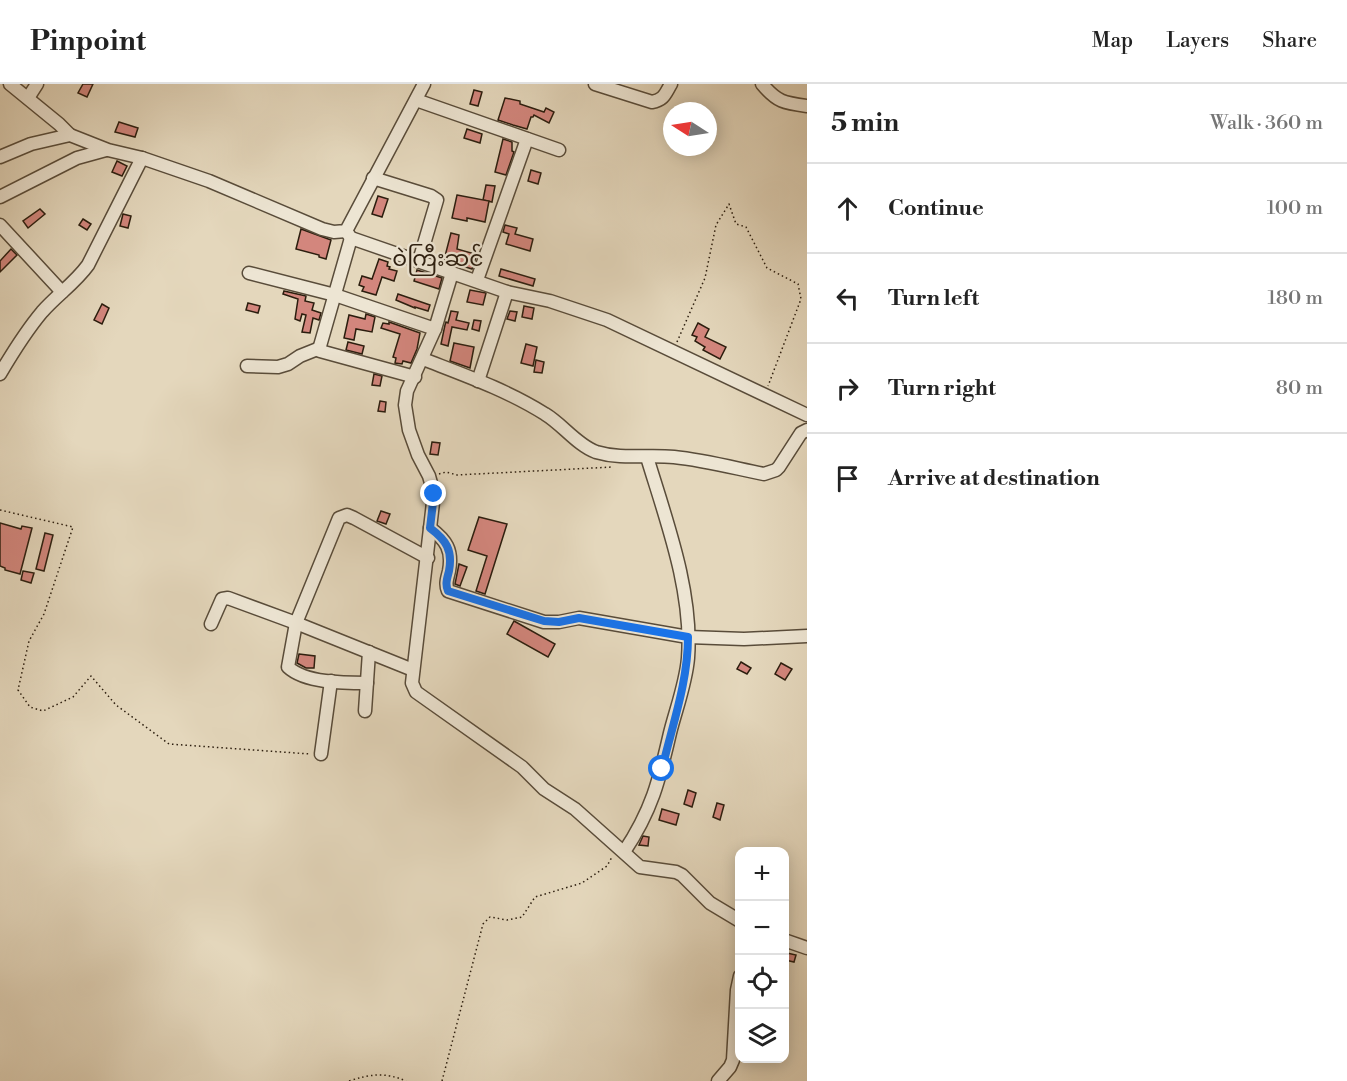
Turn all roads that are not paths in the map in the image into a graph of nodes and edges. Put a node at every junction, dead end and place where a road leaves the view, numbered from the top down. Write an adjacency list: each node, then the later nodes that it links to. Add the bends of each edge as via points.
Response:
1 (10, 84): 7 (street)
2 (37, 84): 7 (street)
3 (424, 84): 8 (street)
4 (595, 84): 5 (street, via 652,102 665,96)
5 (671, 84)
6 (762, 84): 9 (street, via 782,102)
7 (28, 98): 10 (street)
8 (416, 100): 11 (street); 16 (street)
9 (807, 106)
10 (70, 135): 12 (street); 14 (street, via 31,144)
11 (527, 140): 13 (street); 23 (street)
12 (108, 150): 15 (street); 17 (street, via 77,158)
13 (559, 150)
14 (0, 157)
15 (142, 158): 19 (street, via 209,181 322,229); 24 (street, via 88,265)
16 (373, 178): 19 (street); 20 (street, via 437,200)
17 (0, 197)
18 (0, 225): 24 (street)
19 (348, 234): 20 (street); 26 (street)
20 (419, 261): 22 (street)
21 (249, 273): 26 (street)
22 (452, 273): 23 (street); 27 (street)
23 (477, 280): 25 (street)
24 (62, 292): 31 (street, via 27,331)
25 (507, 292): 33 (street); 34 (street, via 589,314)
26 (335, 296): 27 (street); 28 (street)
27 (435, 329): 29 (street)
28 (320, 348): 30 (street, via 278,367); 32 (street, via 324,353)
29 (423, 359): 32 (street); 33 (street)
30 (247, 366)
31 (0, 374)
32 (415, 377): 37 (street, via 405,405 409,430 434,494)
33 (478, 381): 36 (street, via 544,413 593,451)
34 (807, 415)
35 (807, 430): 36 (street, via 779,467 764,474 675,457)
36 (646, 457): 42 (street, via 678,558)
37 (430, 528): 38 (street); 42 (street, via 448,548 448,591 544,621 579,618)
38 (428, 558): 39 (street, via 344,515 339,518); 44 (street)
39 (296, 623): 40 (street, via 224,598); 43 (street); 45 (street, via 288,667 295,673)
40 (211, 624)
41 (807, 636): 42 (street)
42 (688, 637): 49 (street, via 685,677 662,769 646,816)
43 (369, 652): 44 (street); 46 (street)
44 (413, 670): 49 (street, via 412,683 417,692 522,767 544,789 576,809)
45 (331, 681): 46 (street); 48 (street)
46 (367, 683): 47 (street)
47 (365, 711)
48 (321, 754)
49 (621, 848): 50 (street, via 640,867 682,875 710,903)
50 (735, 918)
51 (789, 942): 52 (street)
52 (807, 948)
53 (736, 1009): 54 (street, via 733,1060)
54 (718, 1081)

